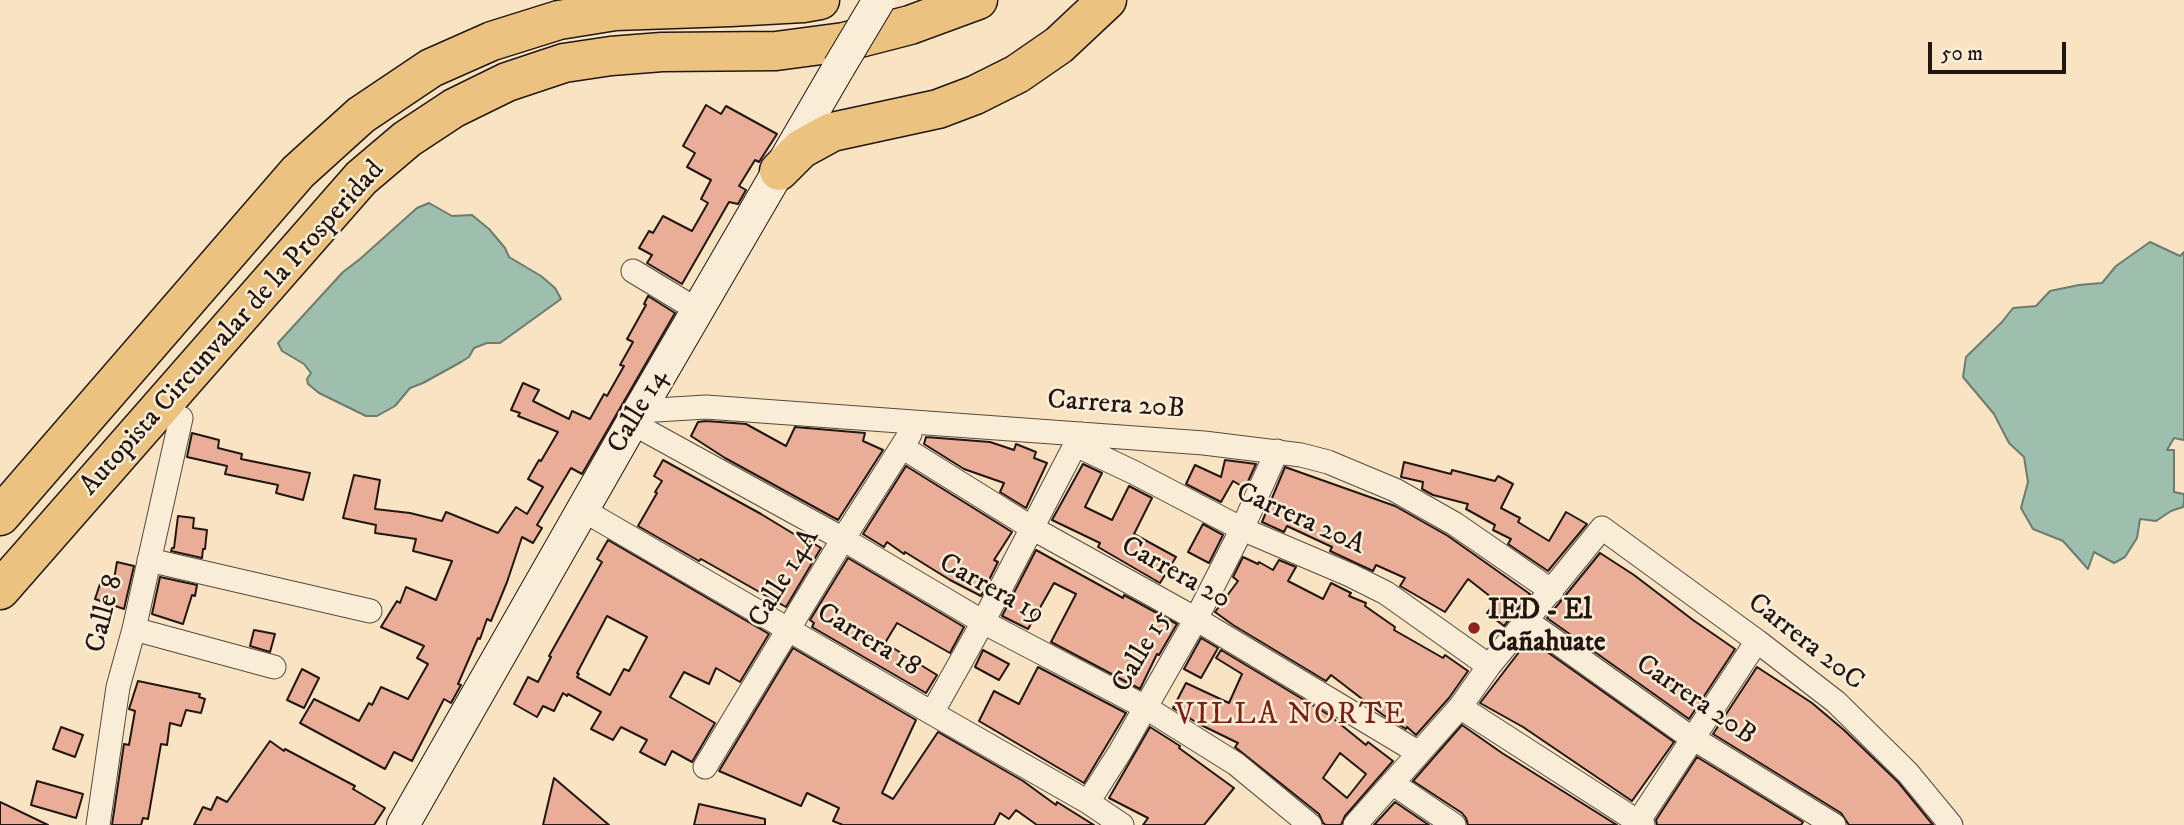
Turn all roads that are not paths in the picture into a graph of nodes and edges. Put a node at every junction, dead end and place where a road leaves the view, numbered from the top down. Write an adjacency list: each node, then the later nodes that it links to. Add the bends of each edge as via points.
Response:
1 (820, 0): 15 (highway, Autopista Circunvalar de la Prosperidad, via 615,11 559,20 492,41 431,68 361,115 298,172)
2 (879, 0): 5 (street, Calle 14, bridge)
3 (978, 0): 20 (highway, Autopista Circunvalar de la Prosperidad, via 910,25 844,42 776,51 611,56 564,64 508,82 454,108 361,178)
4 (1107, 0): 5 (highway, via 1059,45 1017,74 938,109 832,132 801,149)
5 (779, 171): 7 (street, Calle 14)
6 (633, 271): 7 (street)
7 (698, 311): 8 (street, Calle 14)
8 (636, 417): 10 (street, Carrera 20B, via 706,407); 14 (street, Calle 14); 18 (street, Carrera 19)
9 (181, 418): 19 (street, Calle 8)
10 (917, 422): 11 (street, Carrera 20B); 12 (street, Calle 14A)
11 (1078, 439): 13 (street, Carrera 20B, via 1204,443); 16 (street); 17 (street, Carrera 20A)
12 (902, 447): 16 (street, Carrera 20); 18 (street, Calle 14A)
13 (1277, 451): 17 (street, Calle 15); 21 (street, Carrera 20B, via 1328,462 1395,491 1455,524)
14 (583, 510): 27 (street, Carrera 18); 41 (street, Calle 14)
15 (0, 516)
16 (1032, 528): 23 (street, Carrera 20); 25 (street)
17 (1242, 529): 23 (street, Calle 15); 29 (street, Carrera 20A, via 1386,593)
18 (843, 539): 25 (street, Carrera 19); 27 (street, Calle 14A)
19 (149, 561): 22 (street); 26 (street, Calle 8)
20 (0, 590)
21 (1552, 591): 24 (street); 28 (street, Carrera 20C, via 1602,528)
22 (370, 611)
23 (1196, 619): 31 (street, Calle 15); 35 (street, Carrera 20)
24 (1527, 621): 29 (street); 34 (street, Carrera 20B)
25 (984, 622): 31 (street, Carrera 19); 33 (street)
26 (134, 629): 30 (street); 40 (street, Calle 8, via 118,687)
27 (789, 629): 33 (street, Carrera 18); 36 (street, Calle 14A)
28 (1757, 640): 34 (street); 47 (street, Carrera 20C, via 1836,702 1908,773)
29 (1489, 666): 32 (street)
30 (274, 667)
31 (1145, 707): 38 (street, Calle 15); 43 (street, Carrera 19, via 1236,764)
32 (1460, 708): 35 (street); 39 (street)
33 (932, 713): 38 (street, Carrera 18)
34 (1692, 738): 39 (street); 46 (street, Carrera 20B)
35 (1419, 753): 37 (street)
36 (705, 767)
37 (1392, 783): 44 (street); 45 (street)
38 (1087, 802): 42 (street, Carrera 18)
39 (1639, 824)
40 (98, 825)
41 (403, 825)
42 (1122, 825)
43 (1310, 825)
44 (1354, 825)
45 (1454, 825)
46 (1834, 825)
47 (1951, 825)

